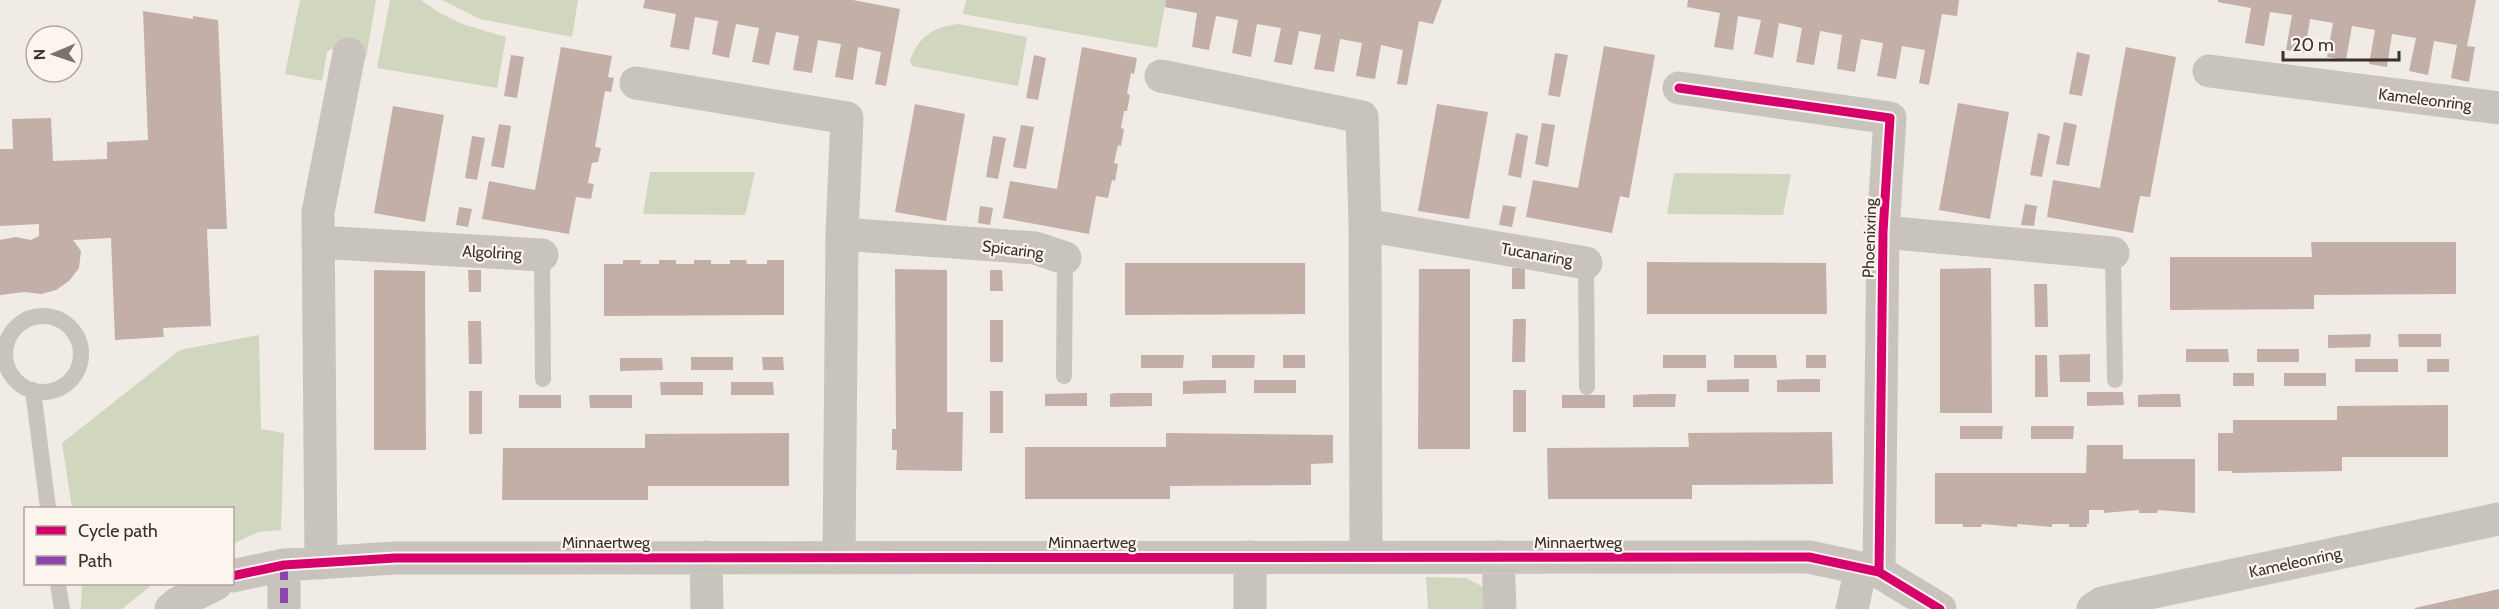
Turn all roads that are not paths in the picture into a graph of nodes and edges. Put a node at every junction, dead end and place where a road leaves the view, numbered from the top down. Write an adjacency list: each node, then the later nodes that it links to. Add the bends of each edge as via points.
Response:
1 (349, 54): 10 (street, via 318,212)
2 (2209, 71): 6 (street, Kameleonring)
3 (1161, 76): 7 (street, via 1362,117)
4 (636, 83): 9 (street, via 847,118)
5 (1679, 88): 8 (street, Phoenixring, via 1890,118)
6 (2499, 108)
7 (1365, 225): 14 (street, Tucanaring); 23 (street)
8 (1883, 232): 11 (street, Phoenixring); 29 (street, Phoenixring)
9 (842, 234): 13 (street, Spicaring, via 1035,248); 26 (street)
10 (318, 242): 12 (street, Algolring); 27 (street)
11 (2113, 253): 17 (lane, Phoenixring)
12 (542, 255): 16 (lane, Algolring)
13 (1065, 258): 15 (lane, Spicaring)
14 (1586, 262): 18 (lane, Tucanaring)
15 (1064, 376)
16 (543, 380)
17 (2115, 380)
18 (1587, 387)
19 (33, 390): 19 (lane, via 54,391 64,387 81,362 76,333 53,316 40,315 23,321 6,342 5,362 10,375 22,387); 20 (lane)
20 (48, 507)
21 (2499, 519): 41 (street, Kameleonring, via 2102,603)
22 (1250, 556): 23 (street, Minnaertweg); 26 (street, Minnaertweg); 37 (street)
23 (1365, 556): 25 (street, Minnaertweg)
24 (706, 557): 26 (street, Minnaertweg); 27 (street, Minnaertweg, via 395,558); 36 (street)
25 (1498, 557): 29 (street, Minnaertweg, via 1809,557); 38 (street)
26 (839, 558)
27 (321, 563): 28 (street, Minnaertweg)
28 (284, 565): 30 (street, Minnaertweg); 35 (street)
29 (1870, 570): 39 (street); 40 (street, Minnaertweg)
30 (234, 576)
31 (58, 585): 33 (lane)
32 (214, 585): 34 (street)
33 (62, 609)
34 (171, 609)
35 (284, 609)
36 (707, 609)
37 (1250, 609)
38 (1500, 609)
39 (1852, 609)
40 (1940, 609)
41 (2093, 609)

